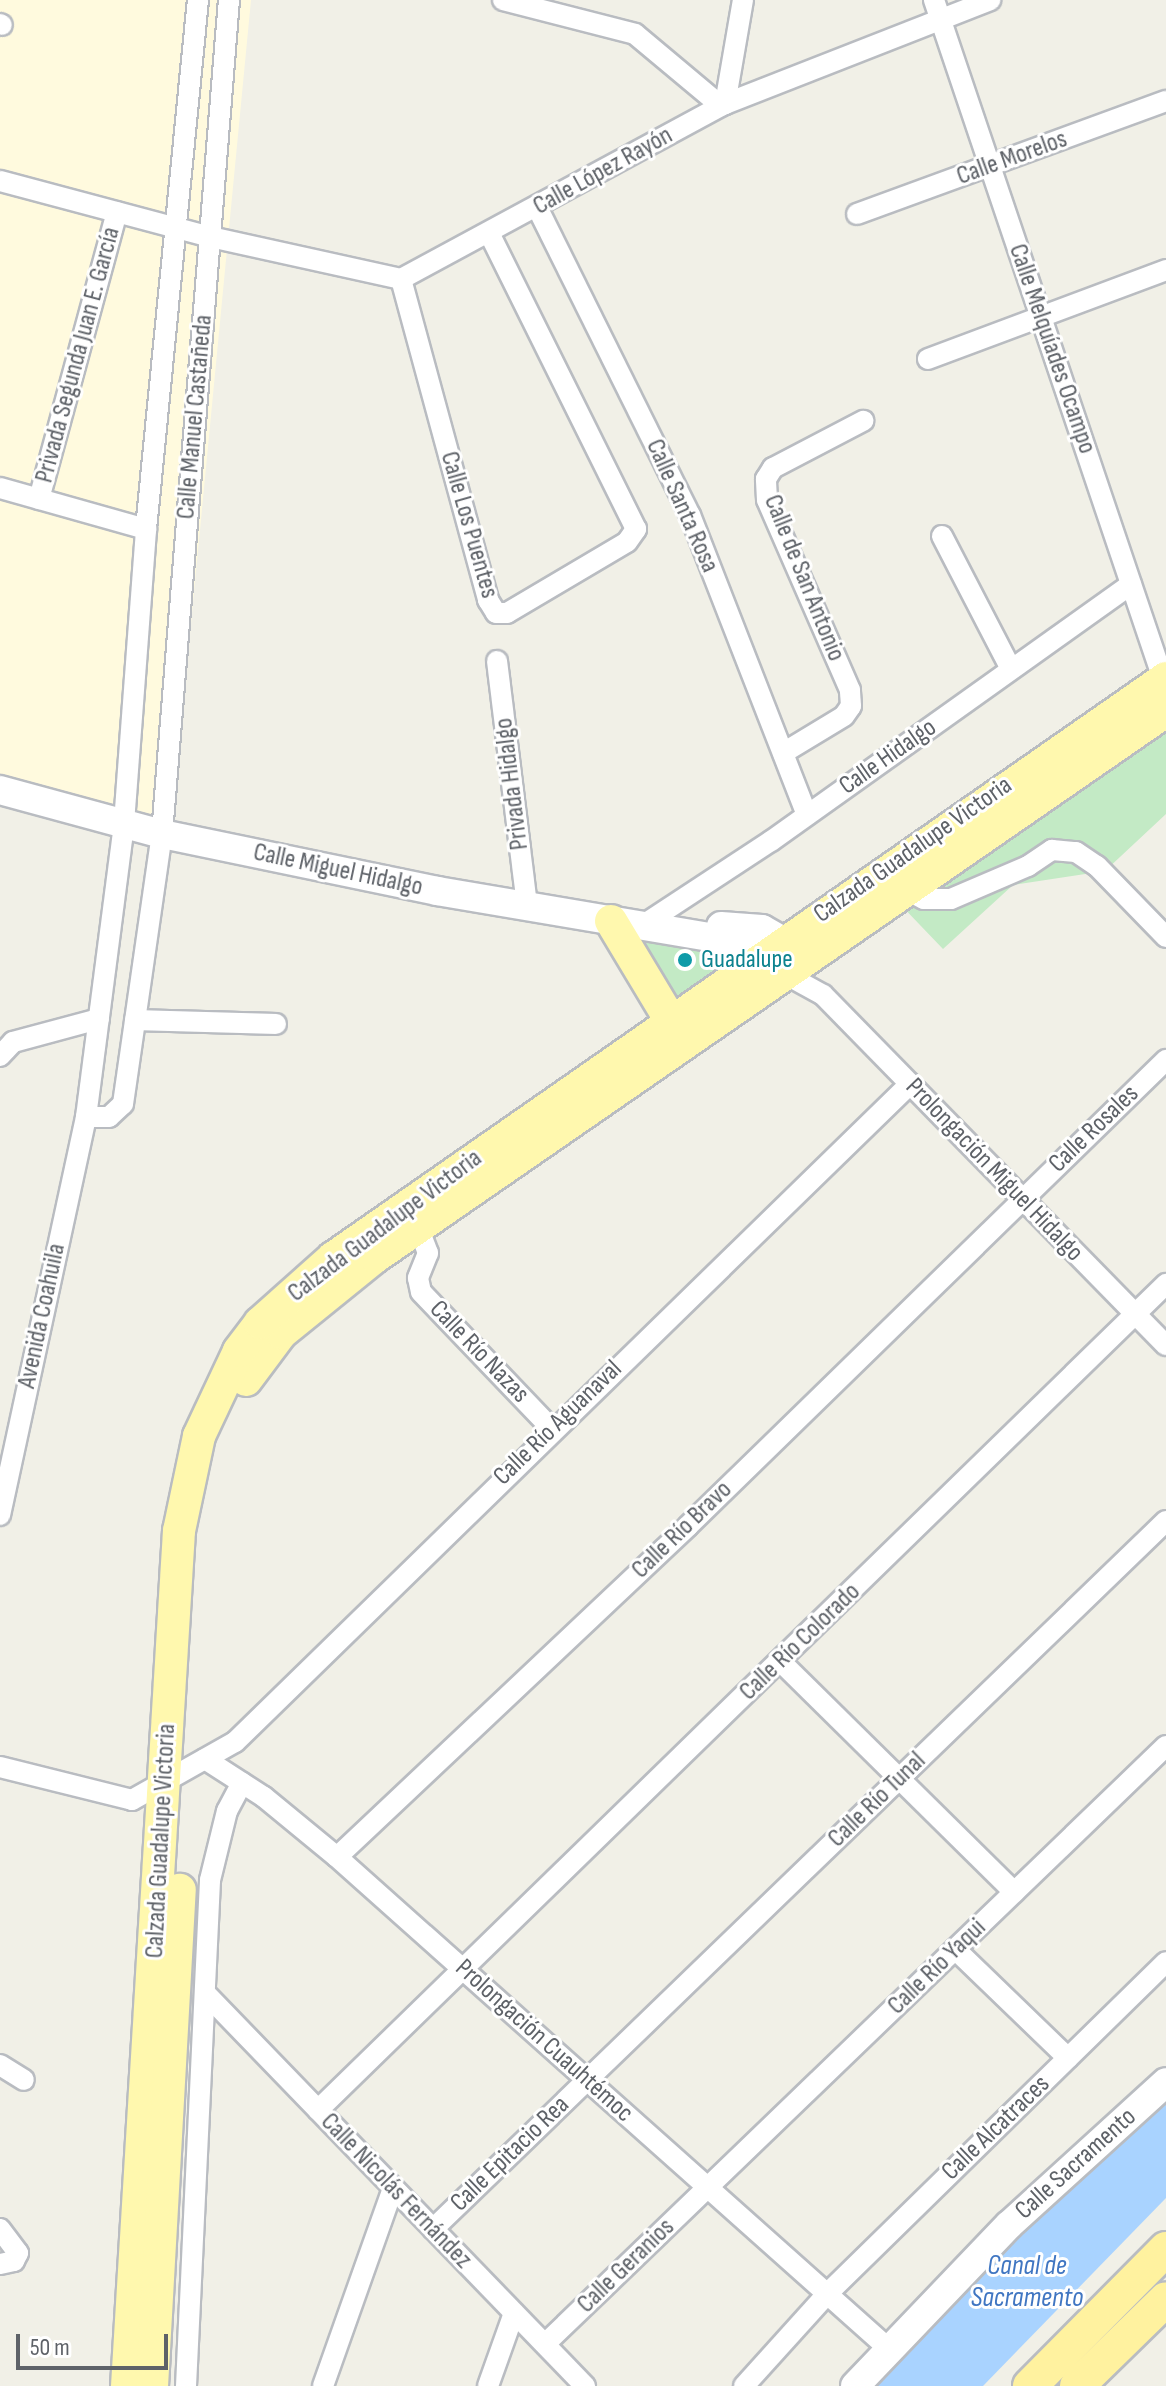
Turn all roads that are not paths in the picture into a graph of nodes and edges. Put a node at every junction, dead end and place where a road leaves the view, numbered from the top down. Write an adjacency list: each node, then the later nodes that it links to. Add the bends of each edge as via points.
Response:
1 (198, 0): 14 (street, Calle Manuel Castañeda)
2 (229, 0): 16 (street, Calle Manuel Castañeda)
3 (503, 0): 8 (street, via 635,34)
4 (743, 0): 8 (street)
5 (990, 0): 6 (street, Calle López Rayón)
6 (937, 9): 8 (street, Calle López Rayón); 9 (street, Calle Melquíades Ocampo)
7 (1166, 101): 9 (street, Calle Morelos)
8 (723, 105): 11 (street, Calle López Rayón)
9 (990, 166): 13 (street, Calle Morelos); 19 (street, Calle Melquíades Ocampo)
10 (0, 181): 12 (street)
11 (537, 207): 15 (street, Calle López Rayón); 31 (street, Calle Santa Rosa, via 690,515)
12 (117, 212): 14 (street); 23 (street, Privada Segunda Juan E. García)
13 (857, 214)
14 (176, 227): 16 (street); 24 (street, Calle Manuel Castañeda)
15 (489, 233): 18 (street, Calle López Rayón); 18 (street, Calle Los Puentes, via 636,529 627,542 507,613 496,613 488,600)
16 (210, 237): 18 (street); 35 (street, Calle Manuel Castañeda)
17 (1166, 270): 19 (street)
18 (401, 279)
19 (1041, 318): 20 (street); 26 (street, Calle Melquíades Ocampo)
20 (928, 359)
21 (863, 421): 31 (street, Calle de San Antonio, via 773,468 766,479 767,500 850,690 851,706 844,716)
22 (0, 488): 23 (street)
23 (39, 499): 24 (street)
24 (146, 529): 34 (street, Calle Manuel Castañeda)
25 (942, 536): 28 (street)
26 (1131, 584): 28 (street, Calle Hidalgo); 29 (street, Calle Melquíades Ocampo)
27 (497, 661): 37 (street, Privada Hidalgo)
28 (1011, 669): 33 (street, Calle Hidalgo)
29 (1164, 679): 41 (main road, Calzada Guadalupe Victoria)
30 (1166, 711): 36 (main road, Calzada Guadalupe Victoria)
31 (783, 753): 33 (street, Calle Santa Rosa)
32 (0, 790): 34 (main road, Calle Miguel Hidalgo)
33 (807, 815): 39 (street, Calle Hidalgo)
34 (124, 823): 35 (main road, Calle Miguel Hidalgo); 43 (street, Avenida Coahuila)
35 (162, 834): 37 (main road, Calle Miguel Hidalgo); 45 (street)
36 (905, 889): 40 (street, via 924,899 951,899 1052,850 1076,852 1097,866); 41 (main road, Calzada Guadalupe Victoria)
37 (527, 907): 38 (main road, Calle Miguel Hidalgo)
38 (611, 921): 39 (main road, Calle Miguel Hidalgo); 44 (main road)
39 (643, 925): 41 (main road, Calle Miguel Hidalgo, via 762,929)
40 (1166, 937)
41 (786, 956): 42 (street, Prolongación Miguel Hidalgo); 42 (street, Prolongación Miguel Hidalgo); 44 (main road, Calzada Guadalupe Victoria); 52 (main road, Calzada Guadalupe Victoria)
42 (823, 995): 49 (street, Prolongación Miguel Hidalgo)
43 (99, 1019): 47 (street, via 13,1042); 50 (street, Avenida Coahuila)
44 (670, 1019): 63 (main road, Calzada Guadalupe Victoria, via 333,1258 260,1323 239,1351 209,1408 184,1492)
45 (135, 1020): 46 (street); 50 (street, via 121,1110 109,1117)
46 (276, 1024)
47 (0, 1056)
48 (1166, 1060): 51 (street, Calle Rosales)
49 (910, 1084): 51 (street, Prolongación Miguel Hidalgo); 56 (street, Calle Río Aguanaval)
50 (86, 1117): 57 (street, Avenida Coahuila)
51 (1023, 1199): 54 (street, Prolongación Miguel Hidalgo); 66 (street, Calle Río Bravo)
52 (418, 1227): 56 (street, Calle Río Nazas, via 428,1253 418,1278 421,1292); 63 (main road, Calzada Guadalupe Victoria, via 281,1333 241,1387 229,1413 202,1516)
53 (1166, 1284): 54 (street, Calle Río Colorado)
54 (1136, 1314): 55 (street, Prolongación Miguel Hidalgo); 60 (street, Calle Río Colorado)
55 (1166, 1345)
56 (552, 1429): 63 (street, Calle Río Aguanaval, via 235,1742)
57 (8, 1437): 58 (street, Avenida Coahuila)
58 (0, 1515)
59 (1166, 1521): 64 (street, Calle Río Tunal)
60 (780, 1661): 64 (street); 70 (street, Calle Río Colorado)
61 (1165, 1750): 67 (street, Calle Río Yaqui)
62 (0, 1767): 63 (street, Calle Río Aguanaval, via 132,1800)
63 (186, 1770): 65 (street, Prolongación Cuauhtémoc); 89 (main road, Calzada Guadalupe Victoria); 90 (main road, Calzada Guadalupe Victoria)
64 (899, 1779): 67 (street); 75 (street, Calle Río Tunal)
65 (242, 1783): 66 (street, Prolongación Cuauhtémoc); 71 (street, via 227,1811 210,1880)
66 (337, 1857): 70 (street, Prolongación Cuauhtémoc)
67 (1014, 1892): 68 (street, Calle Río Yaqui)
68 (955, 1949): 72 (street); 78 (street, Calle Río Yaqui)
69 (1166, 1962): 72 (street, Calle Alcatraces)
70 (464, 1970): 75 (street, Prolongación Cuauhtémoc); 77 (street, Calle Río Colorado)
71 (207, 1995): 77 (street, Calle Nicolás Fernández); 91 (street)
72 (1068, 2058): 84 (street, Calle Alcatraces)
73 (0, 2065): 74 (street)
74 (24, 2080)
75 (587, 2080): 78 (street, Prolongación Cuauhtémoc); 81 (street, Calle Epitacio Rea)
76 (1166, 2082): 88 (main road, Calle Sacramento, via 1009,2225)
77 (318, 2110): 79 (street, Calle Nicolás Fernández)
78 (707, 2187): 84 (street, Prolongación Cuauhtémoc); 87 (street, Calle Geranios)
79 (393, 2188): 81 (street, Calle Nicolás Fernández); 92 (street)
80 (0, 2229): 83 (street, via 16,2245)
81 (433, 2229): 86 (street, Calle Nicolás Fernández)
82 (1166, 2249): 97 (highway)
83 (7, 2262)
84 (827, 2294): 88 (street, Prolongación Cuauhtémoc); 95 (street, Calle Alcatraces)
85 (1166, 2299): 98 (highway)
86 (514, 2313): 87 (street, Calle Nicolás Fernández); 93 (street)
87 (545, 2344): 94 (street, Calle Nicolás Fernández)
88 (889, 2349): 96 (main road, Calle Sacramento)
89 (127, 2386)
90 (152, 2386)
91 (186, 2386)
92 (323, 2386)
93 (488, 2386)
94 (585, 2386)
95 (744, 2386)
96 (855, 2386)
97 (1030, 2386)
98 (1077, 2386)

